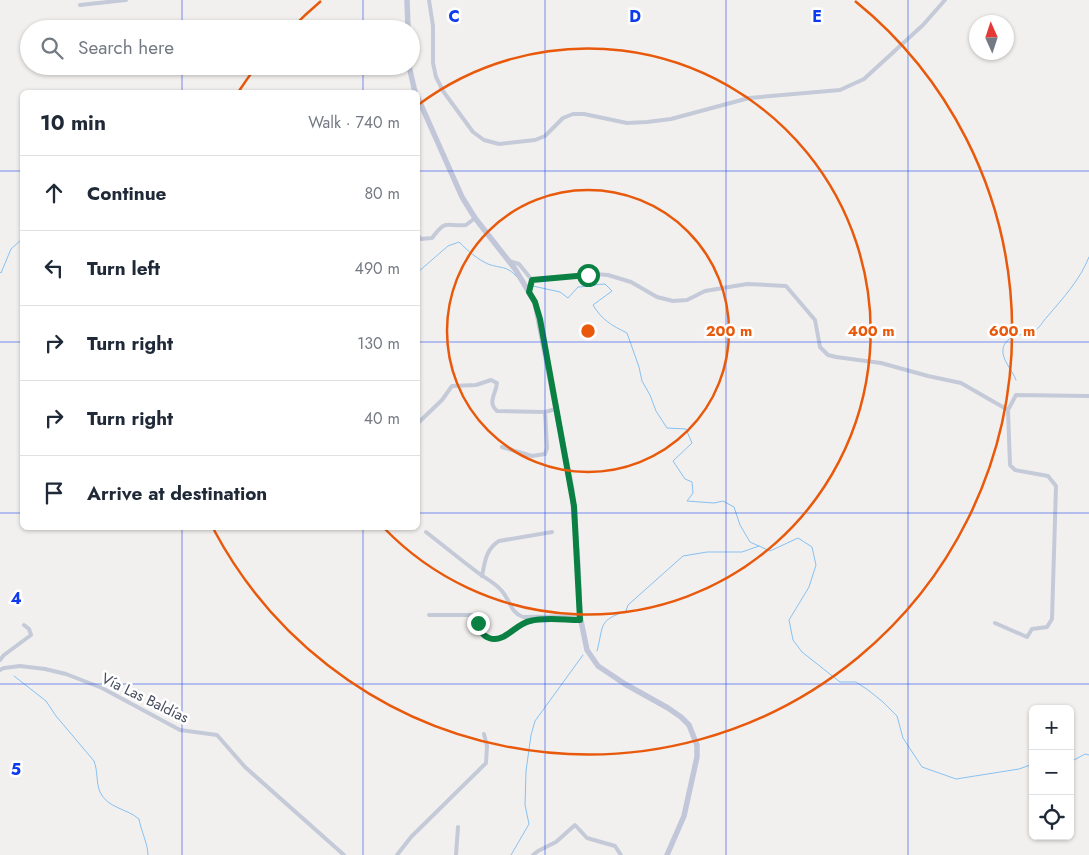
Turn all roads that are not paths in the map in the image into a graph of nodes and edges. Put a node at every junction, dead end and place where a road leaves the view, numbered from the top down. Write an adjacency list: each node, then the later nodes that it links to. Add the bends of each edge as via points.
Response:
1 (126, 0): 5 (street)
2 (407, 0): 6 (main road)
3 (429, 0): 4 (street, via 433,63 443,92 473,132 484,140 499,144 536,140 573,114 627,123 647,122 671,119 749,98 840,90 864,78 923,25)
4 (945, 0)
5 (80, 5)
6 (408, 20)
7 (411, 75): 8 (main road)
8 (415, 90)
9 (420, 102): 10 (main road, via 462,196)
10 (476, 218): 11 (street, via 466,225 449,223 432,238); 12 (main road)
11 (420, 239)
12 (509, 261): 13 (main road); 13 (street, via 524,268)
13 (530, 286): 15 (main road, via 540,319); 16 (street, via 595,274 608,275 672,301 747,284 786,286 815,320 820,347 828,355 881,363 961,383)
14 (1089, 396): 16 (street, via 1017,395)
15 (556, 409): 17 (street); 24 (main road, via 574,506)
16 (1008, 410): 25 (street, via 1010,465 1015,470 1048,476 1056,486 1052,620 1047,627 1032,629 1027,637)
17 (545, 412): 18 (street, via 497,411 492,404 497,383 491,380 476,385 452,386); 19 (street, via 545,454 532,456)
18 (420, 421)
19 (502, 447)
20 (426, 532): 22 (street)
21 (552, 532): 22 (street, via 499,541 488,552)
22 (482, 576): 24 (street, via 501,589 513,612 523,618)
23 (429, 615): 24 (street, via 478,615 481,631 486,638 495,640 530,621)
24 (580, 618): 36 (main road, via 587,650 598,666 668,708 688,725 693,735 697,751 695,769 684,816)
25 (995, 623)
26 (24, 625): 27 (street, via 31,632 29,638)
27 (0, 660)
28 (0, 670): 31 (street, Vía Las Baldías, via 20,666 66,674 102,688 180,730 217,736 232,754)
29 (484, 734): 32 (street, via 486,763)
30 (458, 827): 33 (street)
31 (344, 855)
32 (397, 855)
33 (456, 855)
34 (533, 855): 35 (street, via 556,842 575,825 587,838 615,846)
35 (621, 855)
36 (667, 855)

